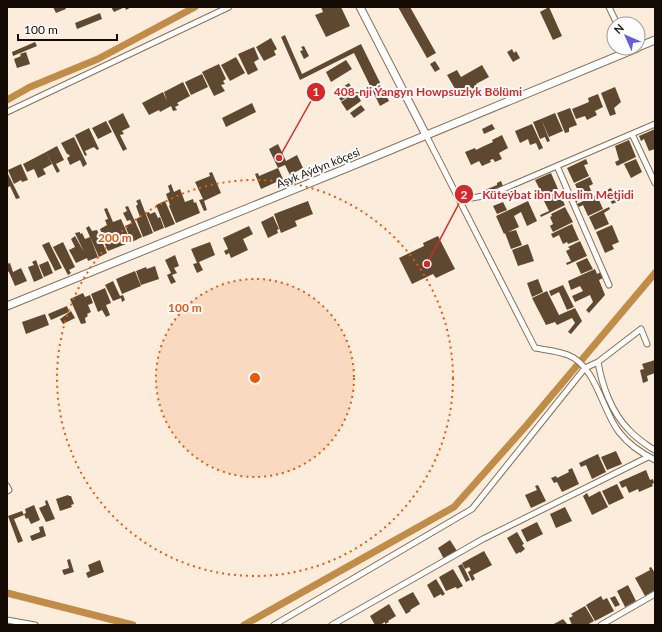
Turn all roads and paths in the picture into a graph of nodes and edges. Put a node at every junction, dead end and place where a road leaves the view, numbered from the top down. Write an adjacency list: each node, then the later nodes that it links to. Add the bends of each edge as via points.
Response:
1 (229, 7): 4 (street)
2 (360, 7): 7 (main road)
3 (614, 56): 7 (main road, Aşyk Aýdyn köçesi)
4 (7, 112)
5 (655, 124): 6 (street)
6 (632, 134): 8 (street); 9 (street)
7 (426, 135): 10 (street); 12 (main road, Aşyk Aýdyn köçesi)
8 (557, 166): 10 (street, via 489,195); 11 (street)
9 (655, 183)
10 (460, 200): 15 (street, via 535,348 569,355)
11 (609, 285)
12 (7, 306)
13 (647, 344): 14 (street, via 641,329)
14 (598, 362): 15 (street); 16 (street, via 606,391 620,419 629,431)
15 (585, 368): 17 (street, via 619,432 633,448); 24 (street, via 472,509)
16 (655, 450)
17 (648, 457): 18 (street); 25 (street, via 483,539)
18 (655, 460)
19 (7, 486): 20 (street)
20 (7, 490)
21 (655, 594): 26 (street)
22 (7, 620): 23 (street)
23 (35, 625)
24 (274, 625)
25 (332, 625)
26 (601, 625)

